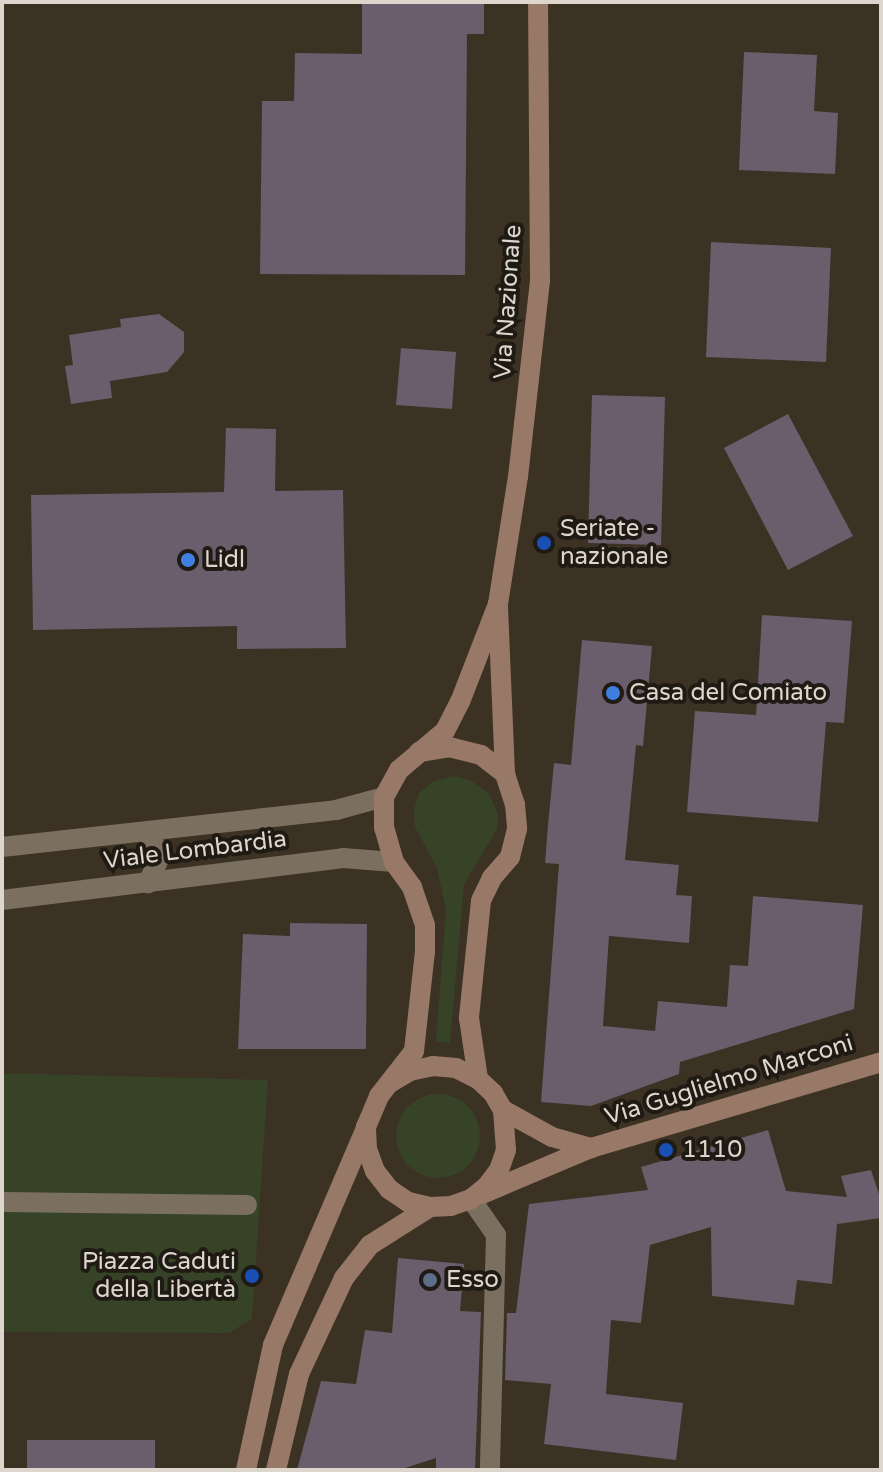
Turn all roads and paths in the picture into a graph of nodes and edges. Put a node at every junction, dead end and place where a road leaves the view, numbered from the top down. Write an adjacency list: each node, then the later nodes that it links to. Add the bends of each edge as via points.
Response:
1 (538, 2): 2 (main road, Via Nazionale, via 540,281)
2 (498, 604): 3 (main road, Via Nazionale, via 445,731); 4 (main road, Via Nazionale)
3 (419, 752): 4 (main road, via 449,747 481,755); 5 (main road, Via Nazionale, via 399,770)
4 (505, 774): 12 (main road, Via Nazionale, via 517,829 510,857 481,901 469,1018)
5 (384, 797): 6 (street, Viale Lombardia, via 336,810); 8 (main road, via 384,828)
6 (148, 831): 7 (street, Viale Lombardia); 9 (street, via 160,857)
7 (2, 847)
8 (394, 862): 9 (street, Viale Lombardia, via 343,858); 13 (main road, via 412,887 425,925 425,952 414,1051)
9 (148, 883): 10 (street, Viale Lombardia)
10 (2, 900)
11 (881, 1062): 16 (main road, Via Guglielmo Marconi)
12 (478, 1079): 13 (main road, via 456,1068 433,1066); 14 (main road)
13 (390, 1083): 15 (main road)
14 (503, 1110): 16 (main road, Via Guglielmo Marconi, via 552,1137); 17 (main road, via 506,1150 499,1170)
15 (366, 1127): 20 (main road, via 367,1149 382,1180 408,1202); 21 (main road, via 273,1345)
16 (591, 1148): 17 (main road, Via Guglielmo Marconi)
17 (471, 1199): 20 (main road); 23 (street, via 496,1235)
18 (2, 1202): 19 (street)
19 (247, 1205)
20 (430, 1207): 22 (main road, via 370,1245 344,1278 299,1374)
21 (246, 1470)
22 (276, 1470)
23 (490, 1470)

